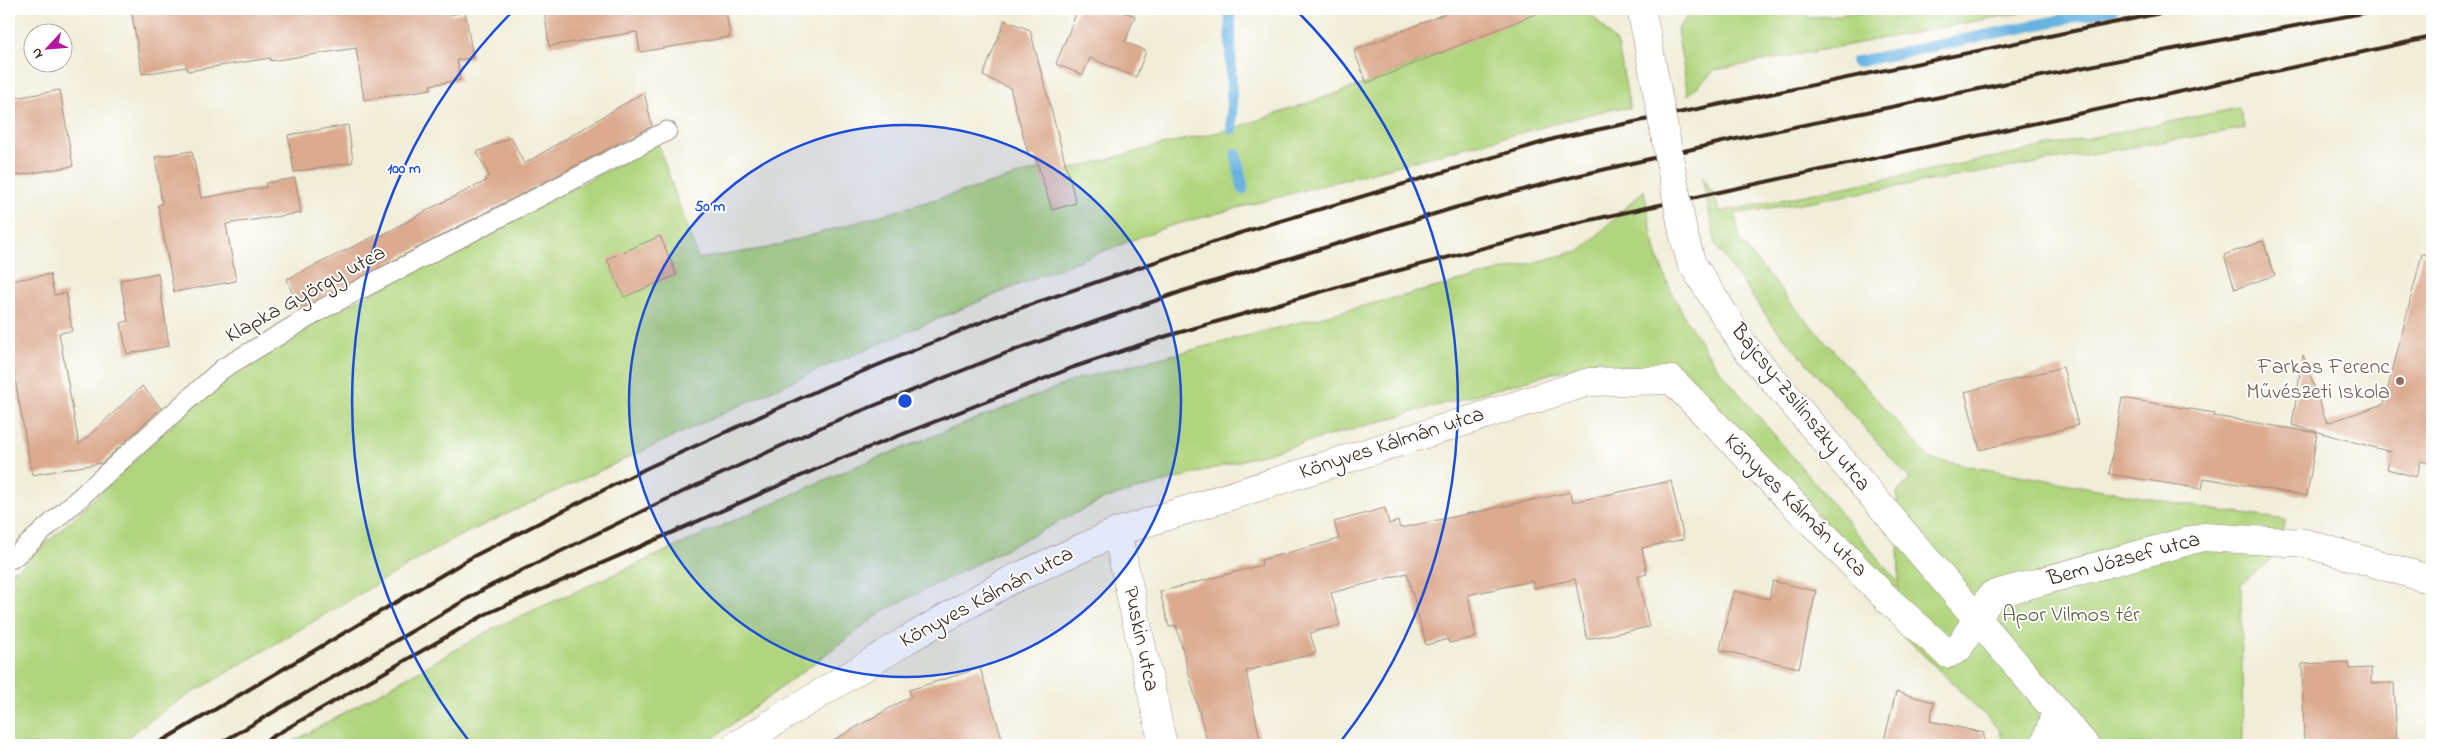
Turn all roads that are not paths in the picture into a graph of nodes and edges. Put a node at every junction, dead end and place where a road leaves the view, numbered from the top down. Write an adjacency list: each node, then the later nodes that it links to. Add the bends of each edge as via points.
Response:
1 (1642, 9): 6 (street, Bajcsy-Zsilinszky utca, bridge, via 1691,262 1745,347)
2 (668, 131): 4 (lane, Klapka György utca, via 324,308 222,369)
3 (1117, 532): 6 (street, Könyves Kálmán utca, via 1589,382 1672,380 1886,598 1948,654 1958,649); 8 (street, Könyves Kálmán utca, via 1009,581); 9 (street, Puskin utca)
4 (9, 559)
5 (2432, 580): 6 (street, Bem József utca, via 2305,543 2203,537 1992,595)
6 (1978, 619): 7 (street, Bajcsy-Zsilinszky utca)
7 (2056, 711): 10 (street); 11 (street, Bajcsy-Zsilinszky utca)
8 (737, 745)
9 (1163, 745)
10 (2044, 745)
11 (2085, 745)

